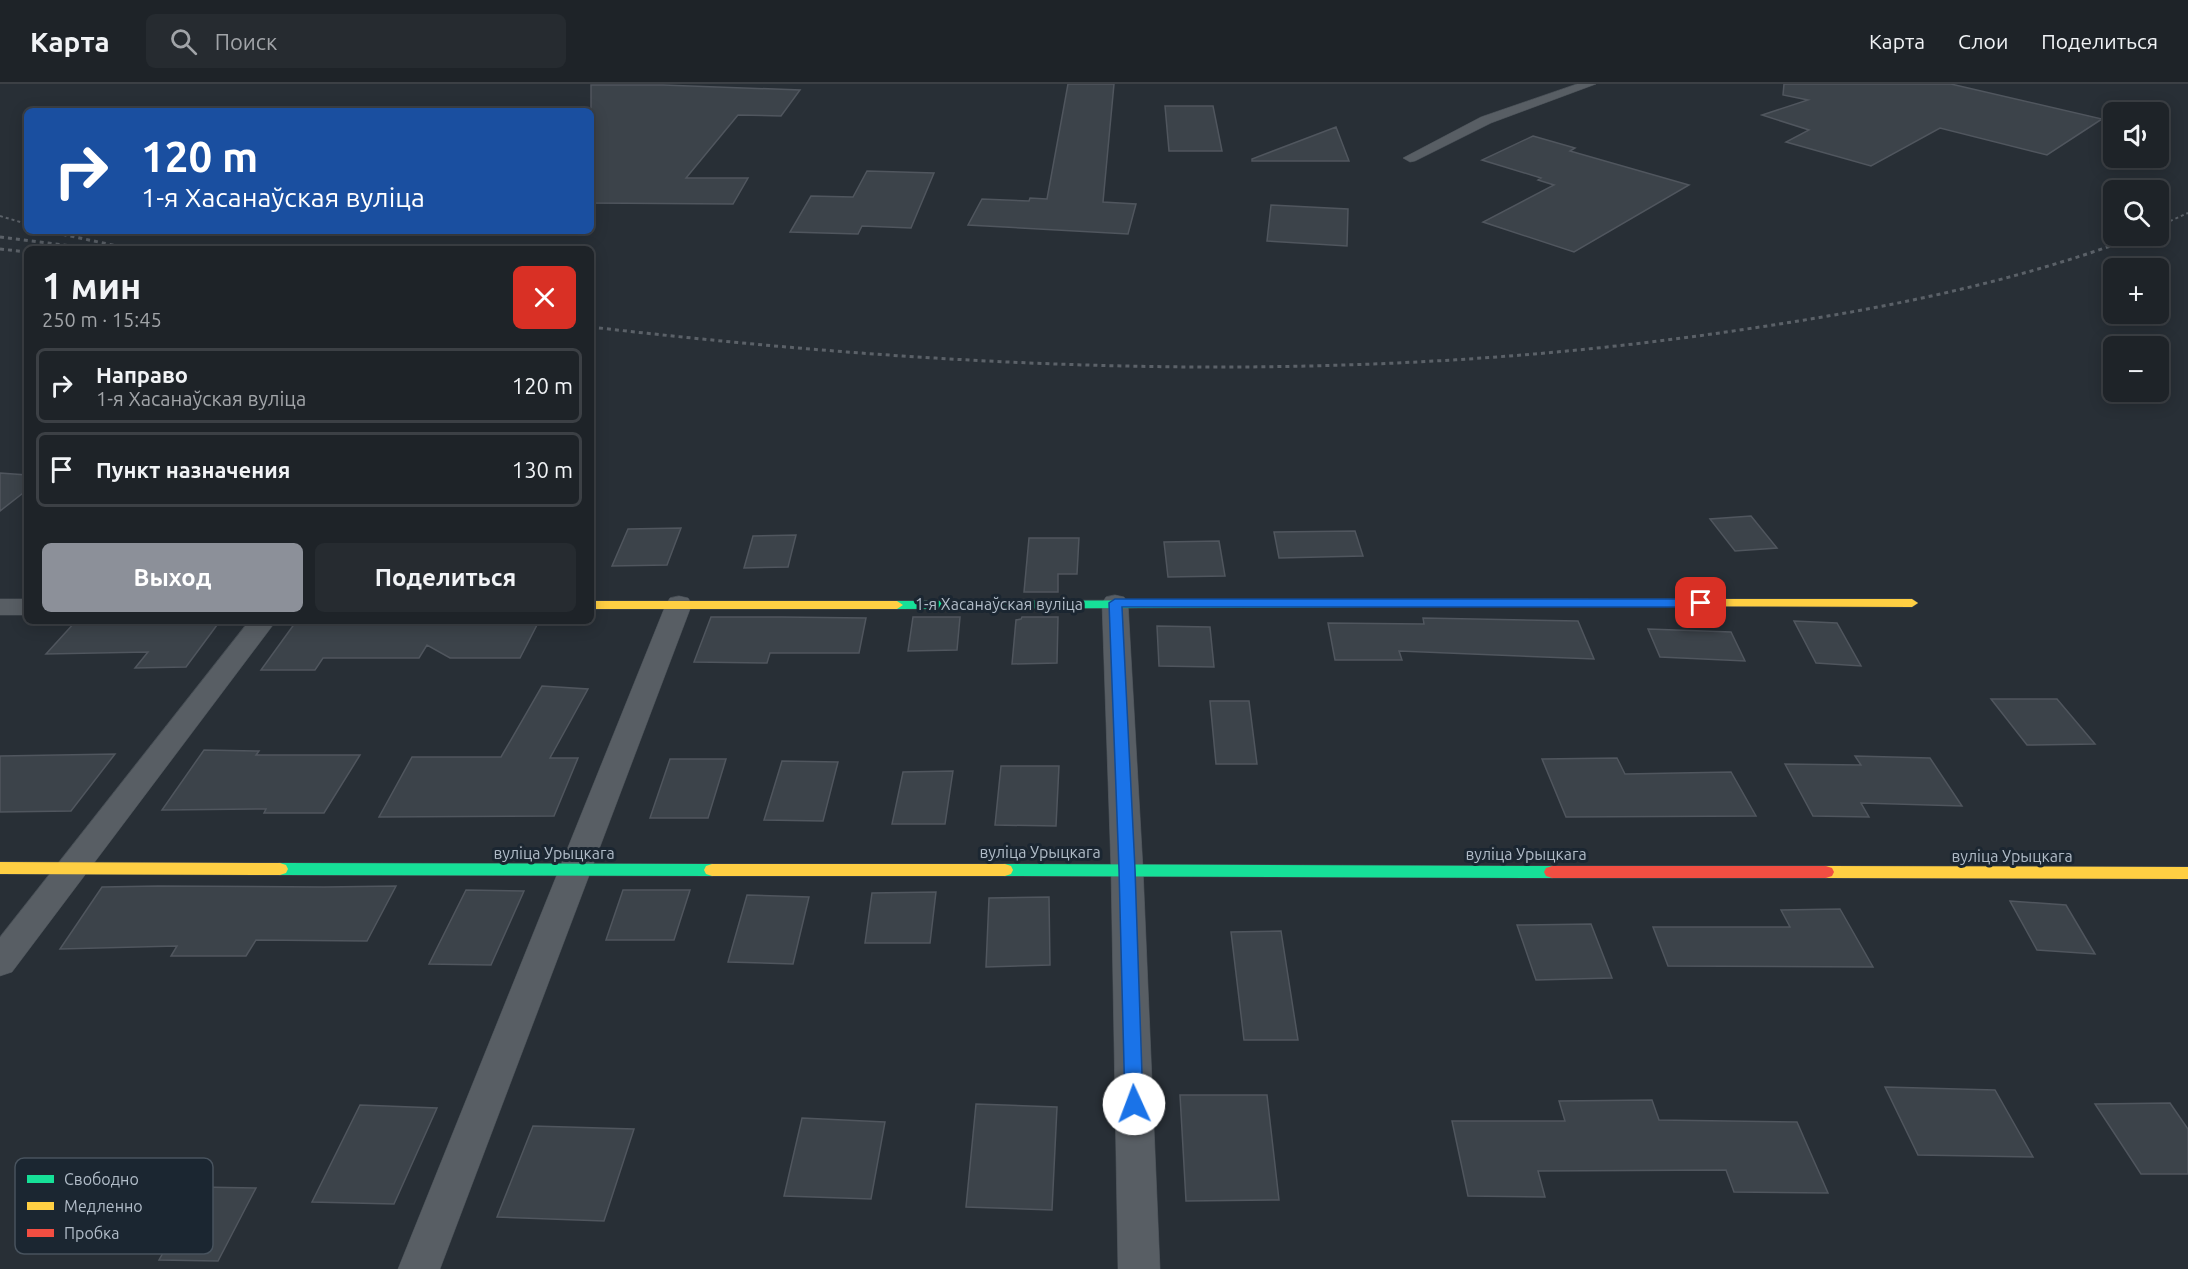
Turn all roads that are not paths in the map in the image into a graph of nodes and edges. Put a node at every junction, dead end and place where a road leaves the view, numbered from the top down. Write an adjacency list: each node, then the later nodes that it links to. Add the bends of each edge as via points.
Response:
1 (1590, 84): 2 (street, via 1486,120)
2 (1410, 158)
3 (1115, 603): 4 (street, 1-я Хасанаўская вуліца); 5 (street, 1-я Хасанаўская вуліца); 12 (street)
4 (1912, 603)
5 (679, 604): 6 (street, 1-я Хасанаўская вуліца); 13 (street)
6 (594, 605)
7 (0, 607): 8 (street)
8 (24, 607)
9 (261, 624): 11 (street)
10 (0, 868): 11 (street, вуліца Урыцкага)
11 (72, 868): 13 (street, вуліца Урыцкага); 15 (street)
12 (1127, 869): 13 (street, вуліца Урыцкага); 14 (street, вуліца Урыцкага); 17 (street)
13 (576, 870): 16 (street)
14 (2188, 873)
15 (0, 962)
16 (419, 1269)
17 (1139, 1269)

